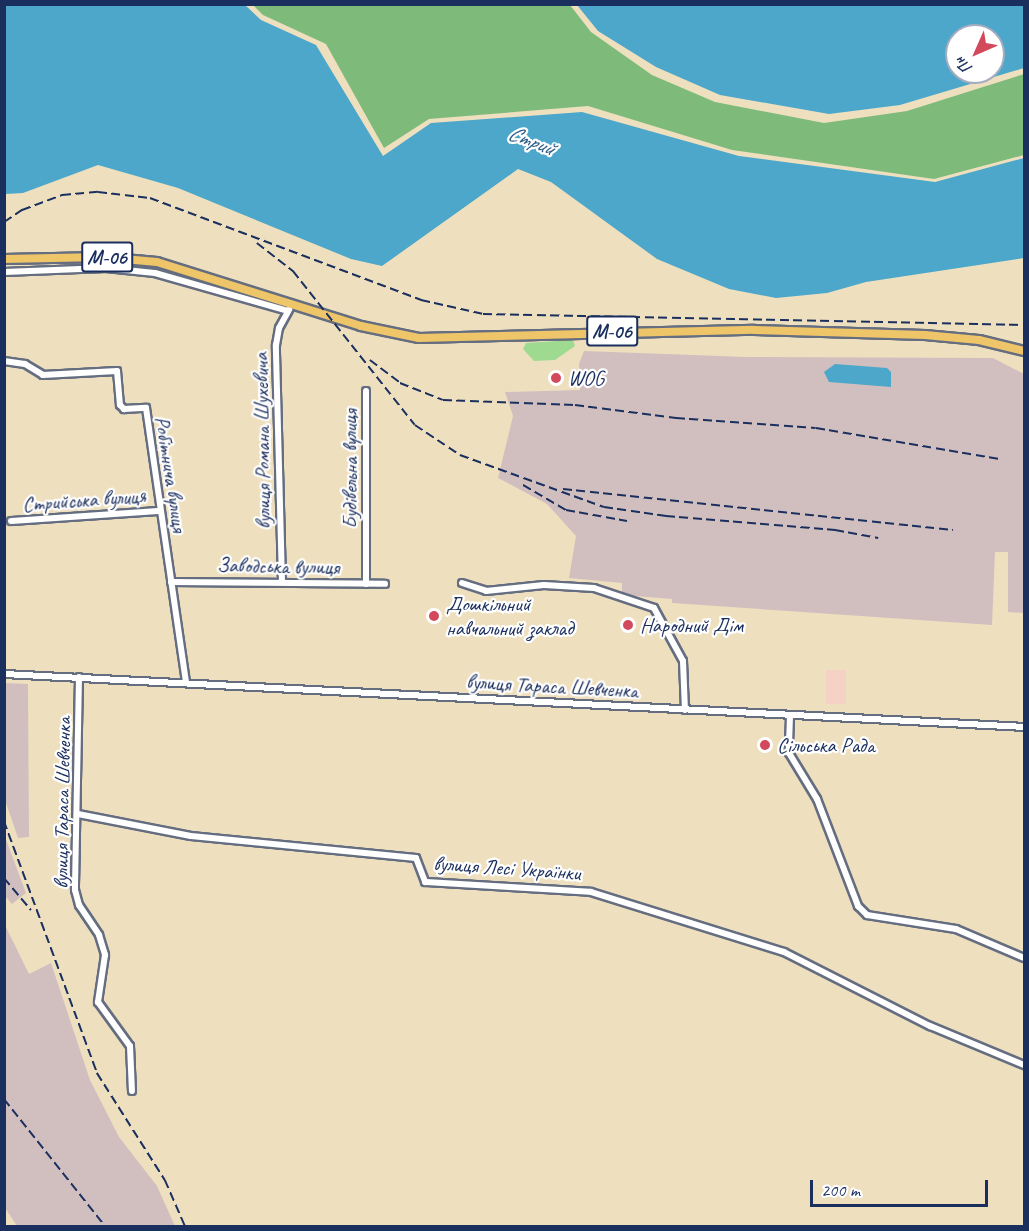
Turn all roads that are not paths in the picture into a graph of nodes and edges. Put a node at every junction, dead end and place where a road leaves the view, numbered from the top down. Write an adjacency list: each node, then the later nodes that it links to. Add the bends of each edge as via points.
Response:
1 (4, 259): 3 (highway, М-06, via 111,257 157,262)
2 (4, 272): 4 (street, via 106,268 155,273)
3 (293, 302): 4 (street, вулиця Романа Шухевича); 5 (highway, М-06, via 361,326 437,339 610,331 754,330 925,335 979,340)
4 (288, 311): 11 (street, вулиця Романа Шухевича, via 276,345)
5 (1024, 351)
6 (4, 361): 8 (street, Робітнича вулиця, via 25,364 43,375 117,371 120,405 124,409 146,408)
7 (366, 391): 13 (street, Будівельна вулиця)
8 (159, 510): 9 (street, Стрийська вулиця); 10 (street, Робітнича вулиця)
9 (11, 521)
10 (171, 582): 11 (street, Заводська вулиця); 17 (street, Робітнича вулиця)
11 (282, 582): 13 (street, Заводська вулиця)
12 (462, 583): 18 (street, via 486,591 544,585 594,588 620,600 654,608 683,661)
13 (366, 584): 14 (street, Заводська вулиця)
14 (385, 585)
15 (4, 674): 16 (street, вулиця Тараса Шевченка)
16 (79, 677): 17 (street, вулиця Тараса Шевченка); 21 (street, вулиця Тараса Шевченка)
17 (186, 682): 18 (street, вулиця Тараса Шевченка)
18 (685, 710): 19 (street, вулиця Тараса Шевченка)
19 (790, 716): 20 (street, вулиця Тараса Шевченка); 22 (street, via 789,753 817,799 858,906 867,915 956,929)
20 (1024, 727)
21 (78, 814): 23 (street, вулиця Лесі Українки, via 191,836 416,858 425,882 591,892 784,952 930,1026); 24 (street, вулиця Тараса Шевченка, via 75,890 105,955 98,1002 130,1046)
22 (1024, 958)
23 (1024, 1065)
24 (132, 1091)

